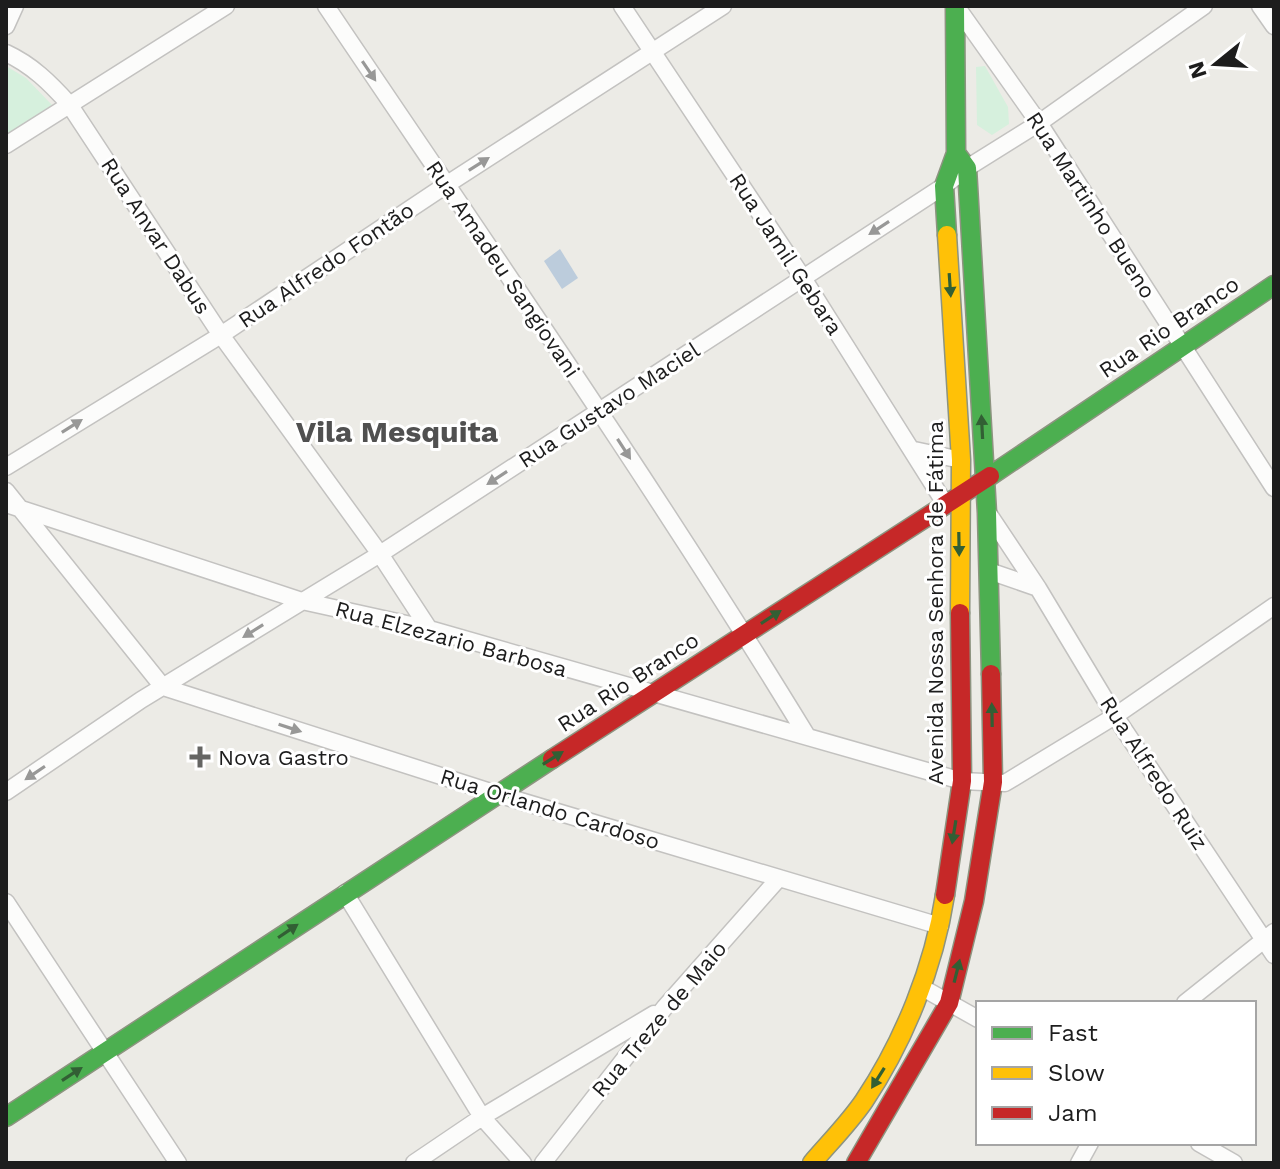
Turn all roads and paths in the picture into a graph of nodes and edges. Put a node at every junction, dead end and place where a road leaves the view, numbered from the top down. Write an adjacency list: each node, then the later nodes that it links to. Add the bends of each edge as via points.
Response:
1 (15, 6): 9 (street)
2 (226, 6): 13 (street)
3 (326, 6): 17 (street, Rua Amadeu Sangiovani, one-way to 17)
4 (622, 6): 12 (street, Rua Jamil Gebara)
5 (723, 6): 12 (street, Rua Alfredo Fontão)
6 (955, 6): 14 (street, Rua Martinho Bueno); 16 (street, Avenida Nossa Senhora de Fátima)
7 (1204, 6): 14 (street)
8 (1260, 6): 10 (street)
9 (6, 26)
10 (1274, 26)
11 (6, 53): 13 (street, Rua Anvar Dabus, via 45,78)
12 (653, 53): 17 (street, Rua Alfredo Fontão, one-way to 12); 19 (street, Rua Jamil Gebara)
13 (69, 104): 15 (street); 21 (street, Rua Anvar Dabus)
14 (1039, 123): 16 (street); 22 (street, Rua Martinho Bueno)
15 (6, 145)
16 (962, 160): 18 (street, Avenida Nossa Senhora de Fátima); 27 (street, Avenida Nossa Senhora de Fátima, one-way to 16)
17 (446, 185): 21 (street, Rua Alfredo Fontão); 23 (street, Rua Amadeu Sangiovani)
18 (944, 186): 19 (street, Rua Gustavo Maciel, one-way to 19); 25 (street, Avenida Nossa Senhora de Fátima, one-way to 25)
19 (803, 278): 23 (street, Rua Gustavo Maciel); 24 (street, Rua Jamil Gebara)
20 (1274, 285): 22 (street, Rua Rio Branco)
21 (221, 335): 26 (street, Rua Alfredo Fontão, one-way to 21); 33 (street, Rua Anvar Dabus)
22 (1183, 347): 27 (street, Rua Rio Branco); 28 (street, Rua Martinho Bueno)
23 (600, 412): 33 (street, Rua Gustavo Maciel, one-way to 33); 39 (street, Rua Amadeu Sangiovani, one-way to 39)
24 (914, 450): 25 (street); 30 (street, Rua Jamil Gebara)
25 (961, 460): 30 (street, Avenida Nossa Senhora de Fátima)
26 (6, 467)
27 (985, 479): 30 (street, Rua Rio Branco); 32 (street, Avenida Nossa Senhora de Fátima)
28 (1274, 488)
29 (6, 491): 31 (street)
30 (953, 500): 39 (street, Rua Rio Branco, one-way to 30); 44 (street, Avenida Nossa Senhora de Fátima, one-way to 44)
31 (11, 505): 36 (street, Rua Elzezario Barbosa); 40 (street)
32 (987, 513): 34 (street, Avenida Nossa Senhora de Fátima); 35 (street)
33 (380, 554): 36 (street, Rua Gustavo Maciel); 38 (street, Rua Anvar Dabus)
34 (989, 571): 35 (street); 45 (street, Avenida Nossa Senhora de Fátima, one-way to 34)
35 (1038, 588): 42 (street, Rua Alfredo Ruiz)
36 (302, 601): 38 (street, Rua Elzezario Barbosa); 40 (street, Rua Gustavo Maciel, one-way to 40)
37 (1274, 606): 42 (street)
38 (429, 629): 41 (street, Rua Elzezario Barbosa)
39 (745, 634): 41 (street, Rua Rio Branco); 43 (street, Rua Amadeu Sangiovani)
40 (163, 687): 46 (street, Rua Gustavo Maciel, one-way to 46); 47 (street, Rua Orlando Cardoso, one-way to 47)
41 (655, 694): 43 (street, Rua Elzezario Barbosa); 47 (street, Rua Rio Branco, one-way to 41)
42 (1115, 716): 45 (street, via 1005,783); 52 (street, Rua Alfredo Ruiz)
43 (807, 736): 44 (street, Rua Elzezario Barbosa)
44 (962, 781): 45 (street, Rua Elzezario Barbosa); 51 (street, Avenida Nossa Senhora de Fátima, one-way to 51)
45 (993, 782): 56 (street, Avenida Nossa Senhora de Fátima, one-way to 45, via 974,901)
46 (6, 792)
47 (497, 794): 48 (street, Rua Orlando Cardoso); 49 (street, Rua Rio Branco)
48 (779, 878): 51 (street, Rua Orlando Cardoso); 57 (street, Rua Treze de Maio)
49 (345, 893): 60 (street, Rua Rio Branco, one-way to 49); 63 (street)
50 (6, 902): 60 (street)
51 (940, 926): 54 (street, Avenida Nossa Senhora de Fátima)
52 (1269, 935): 53 (street, Rua Alfredo Ruiz); 55 (street)
53 (1274, 955)
54 (921, 987): 56 (street); 70 (street, Avenida Nossa Senhora de Fátima, one-way to 70, via 862,1104)
55 (1187, 1001)
56 (949, 1003): 58 (street); 71 (street, Avenida Nossa Senhora de Fátima)
57 (665, 1007): 59 (street); 61 (street, Rua Treze de Maio)
58 (976, 1018)
59 (597, 1049): 61 (street); 63 (street)
60 (105, 1053): 62 (street, Rua Rio Branco, one-way to 60); 66 (street)
61 (613, 1073): 69 (street, Rua Treze de Maio)
62 (6, 1117)
63 (482, 1117): 67 (street); 68 (street)
64 (1089, 1145): 72 (street)
65 (1202, 1145): 73 (street)
66 (178, 1163)
67 (414, 1163)
68 (523, 1163)
69 (543, 1163)
70 (812, 1163)
71 (856, 1163)
72 (1079, 1163)
73 (1234, 1163)

